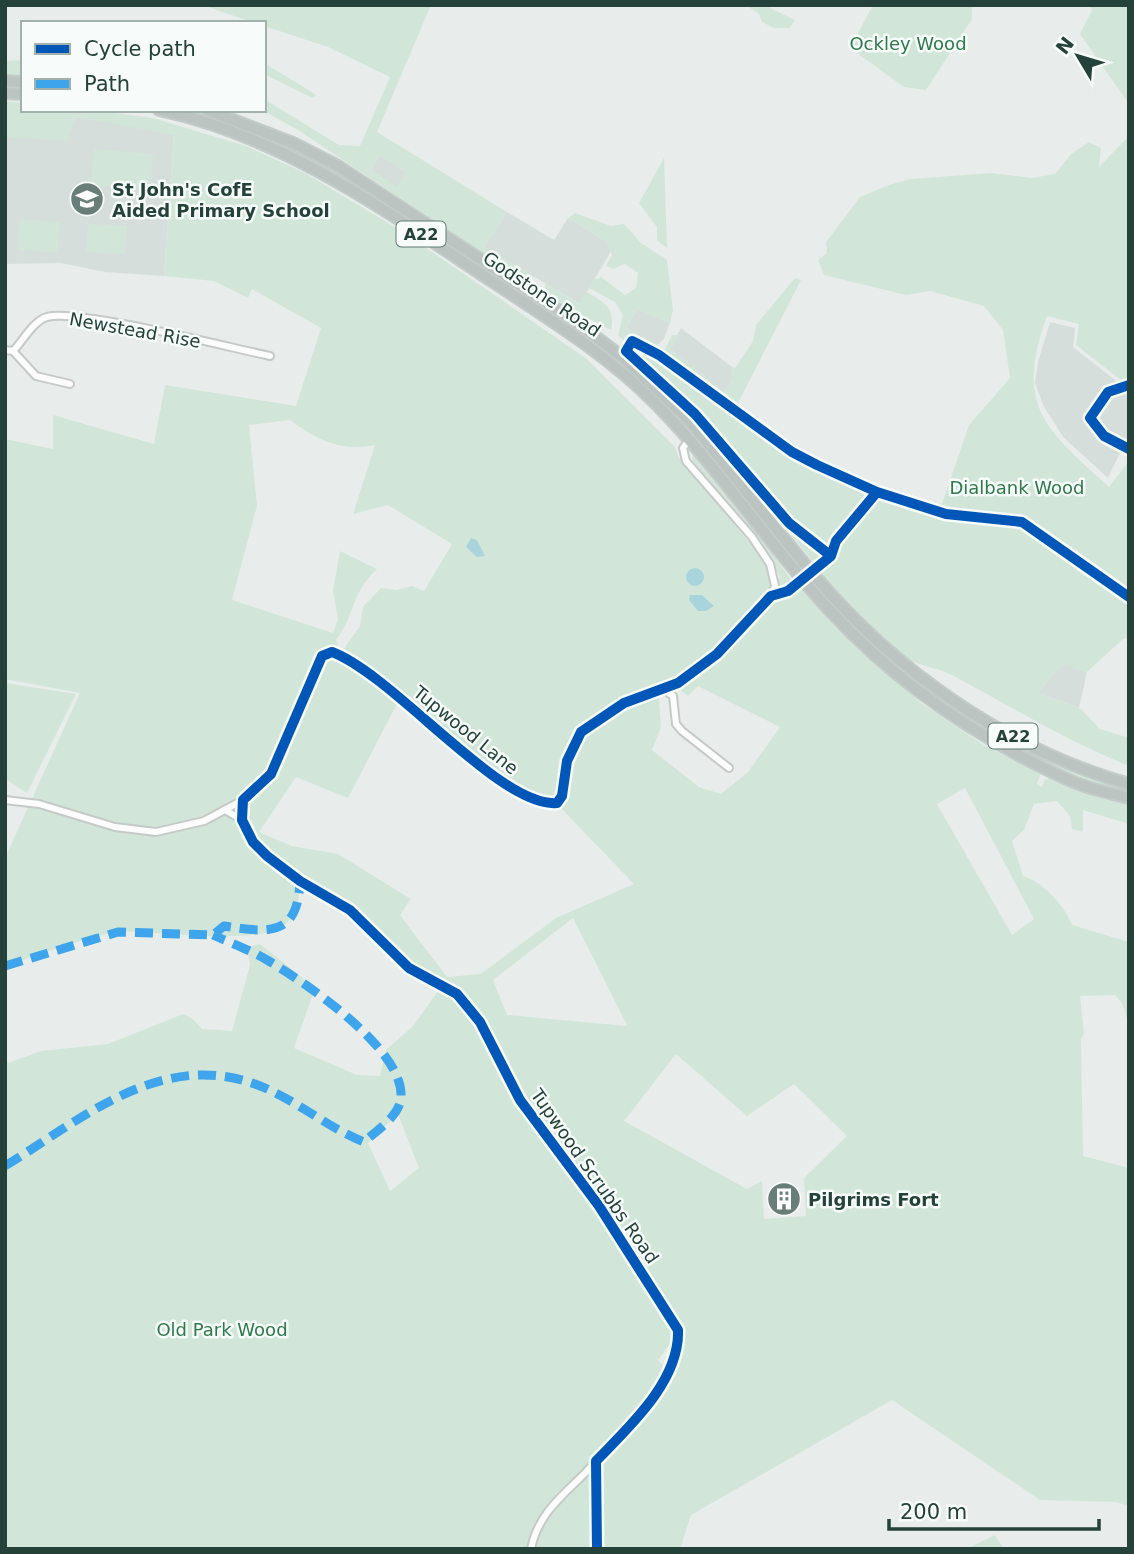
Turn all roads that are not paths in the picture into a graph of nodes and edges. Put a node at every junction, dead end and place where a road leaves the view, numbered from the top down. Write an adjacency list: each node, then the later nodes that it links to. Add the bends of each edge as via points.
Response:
1 (166, 112): 7 (highway, Godstone Road / A22, via 287,155 380,207 607,360)
2 (212, 112): 11 (highway, Godstone Road / A22, via 338,166 575,321 621,356 687,418 815,576 880,643 961,705 1023,742 1079,770)
3 (9, 350): 4 (street, Newstead Rise, via 38,323 58,316 99,320); 5 (street, via 36,376)
4 (270, 356)
5 (70, 384)
6 (1129, 385): 8 (street, via 1108,392 1090,418 1104,436)
7 (689, 440): 9 (street, Tupwood Lane, via 683,448 686,461 752,537 771,564 775,586 717,654); 12 (highway, Godstone Road / A22, via 832,614 890,668 1014,753 1073,782)
8 (1129, 449)
9 (662, 688): 10 (street, via 673,696 676,724); 14 (street, Tupwood Lane, via 616,706 581,732 567,761 562,796 557,803 542,804 499,781 379,682 340,655 326,653 271,774)
10 (729, 768)
11 (1129, 784)
12 (1129, 798)
13 (5, 800): 15 (street, Tupwood Lane, via 39,804 147,832 179,828)
14 (243, 800): 15 (street, Tupwood Lane); 16 (street)
15 (226, 810): 16 (street)
16 (242, 820): 17 (street, Tupwood Scrubbs Road, via 253,842 267,856 350,910 409,968 457,994 480,1022 520,1100 599,1206 678,1330 675,1354 655,1396 557,1498)
17 (531, 1549)

